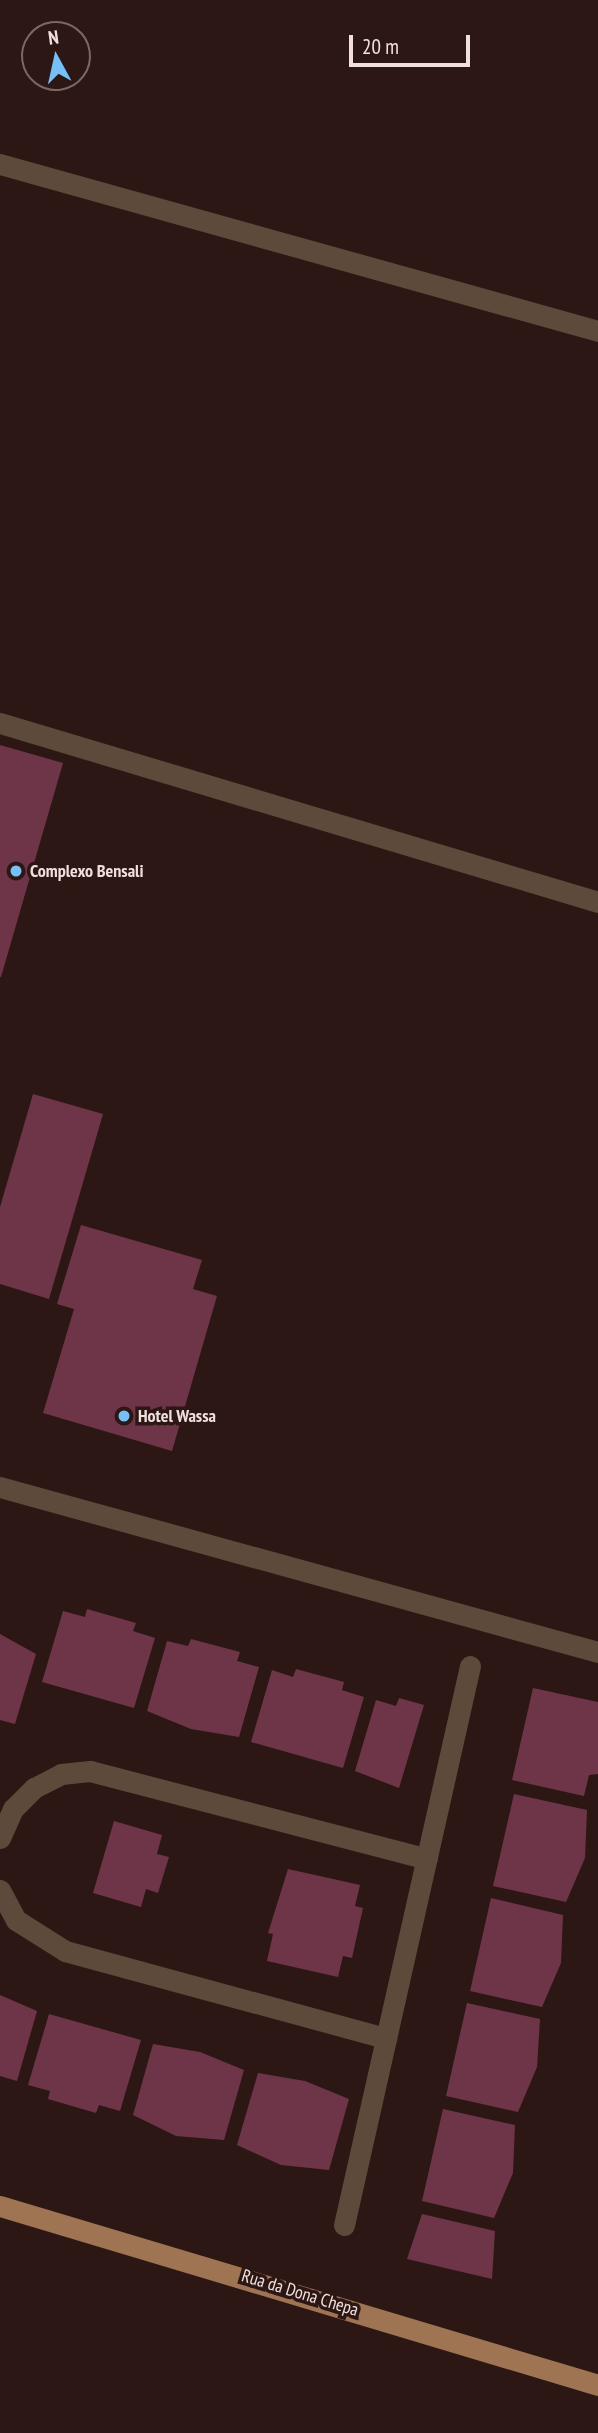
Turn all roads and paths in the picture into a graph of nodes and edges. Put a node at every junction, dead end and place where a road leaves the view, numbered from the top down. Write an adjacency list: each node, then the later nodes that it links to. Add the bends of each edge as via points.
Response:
1 (0, 164): 2 (street)
2 (598, 331)
3 (0, 723): 4 (street)
4 (598, 902)
5 (0, 1487): 6 (street)
6 (598, 1652)
7 (470, 1666): 9 (street)
8 (0, 1833): 9 (street, via 34,1788 61,1774 90,1771)
9 (427, 1859): 11 (street)
10 (0, 1890): 11 (street, via 16,1920 65,1951)
11 (386, 2038): 13 (street)
12 (0, 2206): 14 (main road, Rua da Dona Chepa)
13 (344, 2225)
14 (598, 2385)

